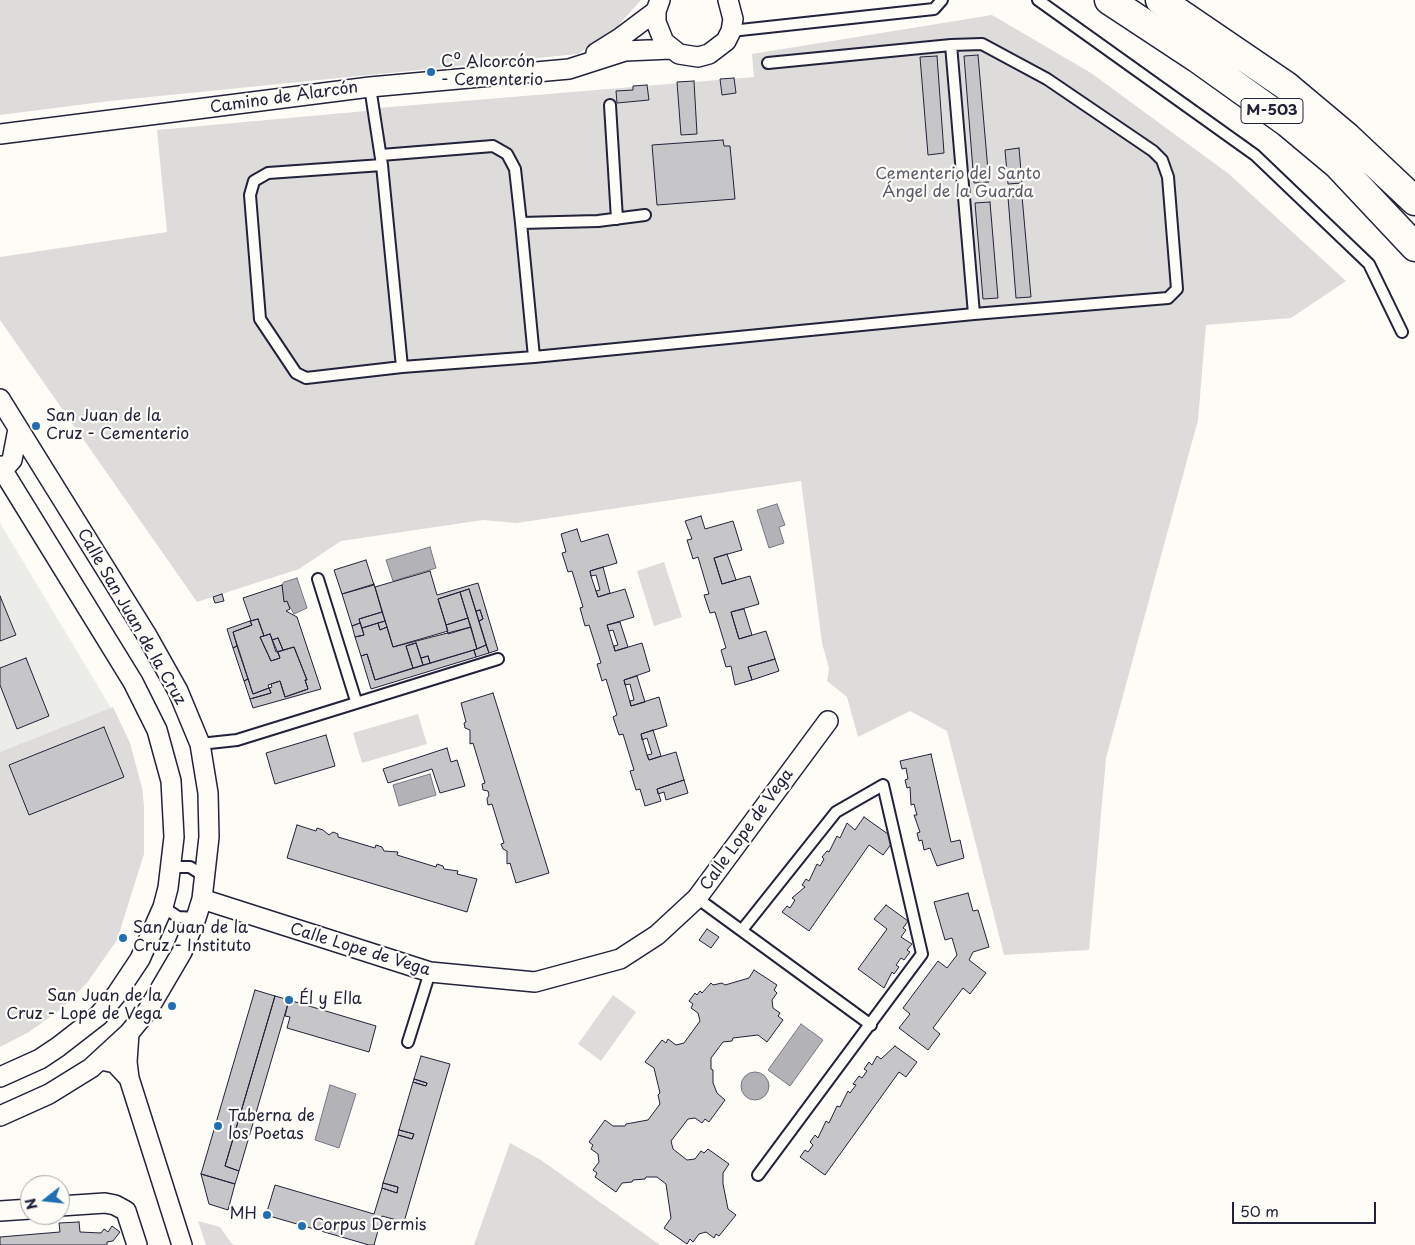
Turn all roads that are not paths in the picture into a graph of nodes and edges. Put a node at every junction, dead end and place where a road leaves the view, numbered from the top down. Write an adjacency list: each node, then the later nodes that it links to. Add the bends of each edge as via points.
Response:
1 (728, 0): 7 (street, via 733,20)
2 (942, 0): 7 (lane, via 934,9)
3 (1038, 0): 22 (lane, via 1255,154 1369,264)
4 (1109, 0): 20 (highway, M-503, via 1288,123 1337,164)
5 (1160, 0): 16 (highway, M-503, via 1285,86 1347,137)
6 (658, 5): 9 (street, via 659,34); 11 (street, Camino de Alarcón, via 620,38)
7 (731, 31): 9 (street, Camino de Alarcón, via 718,49 708,54 688,56)
8 (951, 45): 10 (lane); 21 (lane); 21 (lane, via 982,44 1047,79 1162,160 1168,186 1177,289 1168,298)
9 (671, 49): 11 (street, Camino de Alarcón, via 625,52)
10 (768, 63)
11 (569, 69): 12 (street, Camino de Alarcón)
12 (370, 87): 14 (street, Camino de Alarcón); 15 (lane)
13 (610, 105): 18 (lane)
14 (0, 134)
15 (381, 160): 19 (lane, via 493,146 507,154 515,169); 24 (lane); 24 (lane, via 268,174 254,181 250,195 257,305 260,319 296,373 306,378)
16 (1415, 201)
17 (645, 216): 18 (lane)
18 (617, 219): 19 (lane)
19 (521, 223): 23 (lane)
20 (1415, 247)
21 (974, 314): 23 (lane)
22 (1402, 332)
23 (534, 357): 24 (lane)
24 (402, 368)
25 (0, 400): 26 (street, Calle San Juan de la Cruz)
26 (18, 429): 27 (street, Calle San Juan de la Cruz, via 12,460); 32 (street, Calle San Juan de la Cruz, via 146,634 178,691)
27 (1, 469): 33 (street, Calle San Juan de la Cruz, via 132,682 157,730 171,781 174,837)
28 (318, 579): 30 (lane)
29 (498, 659): 30 (lane)
30 (356, 701): 32 (lane, via 237,740)
31 (828, 721): 35 (street, Calle Lope de Vega)
32 (200, 744): 34 (street, Calle San Juan de la Cruz, via 208,794 209,837)
33 (171, 867): 34 (lane, via 190,867); 37 (street, Calle San Juan de la Cruz)
34 (204, 876): 36 (street, Calle San Juan de la Cruz)
35 (697, 898): 39 (lane); 40 (street, Calle Lope de Vega, via 657,935 620,959 535,982)
36 (202, 899): 38 (street, Calle San Juan de la Cruz); 40 (street, Calle Lope de Vega)
37 (163, 907): 38 (lane, via 178,917); 45 (street, Calle San Juan de la Cruz, via 129,978 98,1016 40,1059)
38 (196, 918): 42 (street, Calle San Juan de la Cruz, via 160,991)
39 (742, 930): 41 (lane); 41 (lane, via 836,812 883,784 922,954)
40 (430, 972): 43 (lane)
41 (871, 1025): 48 (lane)
42 (129, 1033): 44 (street, Calle San Juan de la Cruz); 46 (street)
43 (408, 1042)
44 (101, 1060): 46 (street, via 115,1063); 47 (street, Calle San Juan de la Cruz, via 71,1082)
45 (0, 1078)
46 (129, 1078): 53 (street)
47 (0, 1116)
48 (758, 1175)
49 (70, 1205): 52 (street, via 105,1203 126,1211)
50 (20, 1210): 51 (street)
51 (0, 1211)
52 (137, 1245)
53 (182, 1245)

